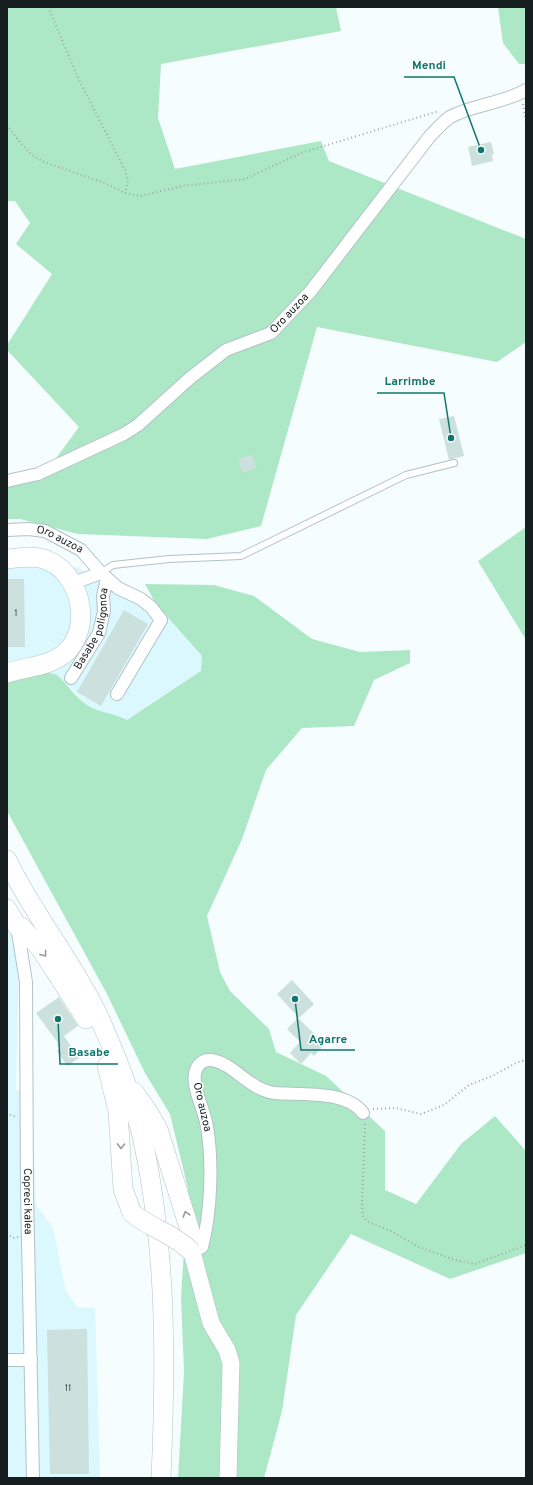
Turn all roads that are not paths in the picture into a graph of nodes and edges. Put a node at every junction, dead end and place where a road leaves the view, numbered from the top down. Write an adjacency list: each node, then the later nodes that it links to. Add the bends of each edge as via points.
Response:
1 (524, 91): 3 (street, Oro auzoa, via 450,118 430,136 310,292 271,333 241,343 220,354 164,400 138,426 124,434 38,474)
2 (454, 462): 6 (lane, via 406,475 241,556 169,559 113,566)
3 (7, 481)
4 (7, 530): 6 (street, Oro auzoa, via 45,531 59,537 81,550)
5 (7, 559): 7 (main road, via 43,559 55,564)
6 (104, 576): 7 (street); 9 (street, Basabe poligonoa, via 104,611 99,633); 10 (street, Basabe poligonoa, via 118,588 141,599 161,620)
7 (73, 583): 8 (main road, via 78,598 80,621 69,649 55,659)
8 (7, 673)
9 (71, 678)
10 (117, 694)
11 (7, 860): 15 (main road, via 85,991 110,1042)
12 (7, 909): 13 (main road)
13 (17, 926): 14 (main road, one-way to 14, via 41,950 71,993 93,1033); 20 (street, Copreci kalea, via 26,982)
14 (107, 1066): 17 (main road, via 120,1089 139,1152); 18 (main road, one-way to 18, bridge, via 119,1118 122,1190 132,1213 142,1221 175,1237)
15 (125, 1081): 17 (main road); 18 (main road, one-way to 15, via 193,1240 158,1130)
16 (363, 1113): 18 (street, Oro auzoa, via 357,1105 323,1094 268,1092 246,1081 218,1061 208,1060 199,1064 195,1080 209,1140 208,1221 202,1247)
17 (147, 1161): 22 (main road, via 160,1264 163,1335 164,1383)
18 (192, 1252): 23 (street, via 211,1323 231,1363)
19 (7, 1360): 20 (street)
20 (31, 1360): 21 (street, Copreci kalea)
21 (33, 1478)
22 (160, 1478)
23 (228, 1478)

